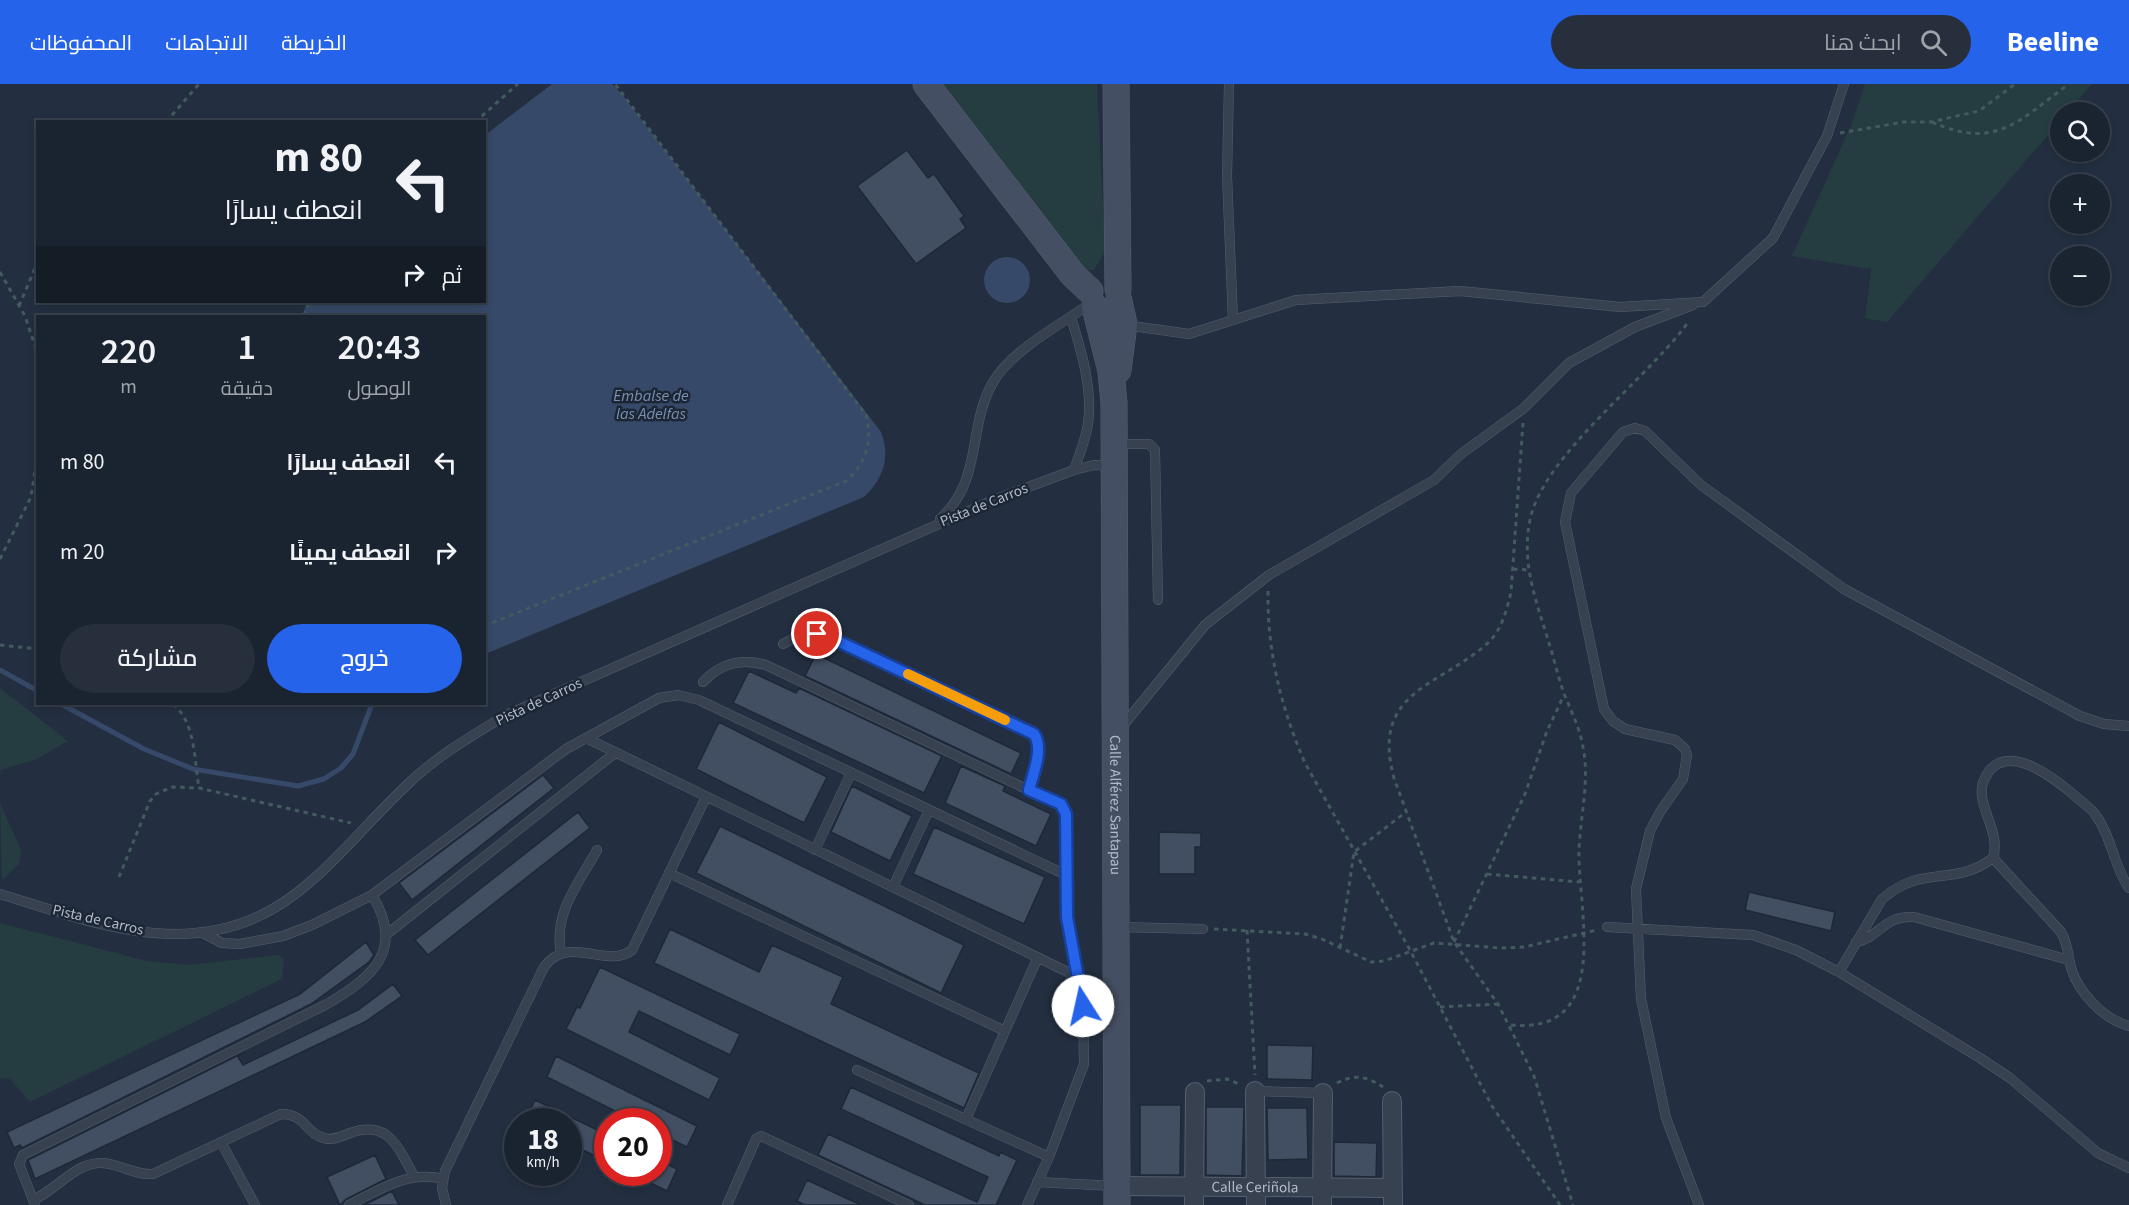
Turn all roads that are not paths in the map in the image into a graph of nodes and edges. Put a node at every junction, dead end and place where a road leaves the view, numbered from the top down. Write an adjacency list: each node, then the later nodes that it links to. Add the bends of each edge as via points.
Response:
1 (926, 84): 5 (main road, via 1073,275)
2 (1116, 84): 5 (main road, Calle Alférez Santapau, via 1115,236)
3 (1229, 84): 7 (lane, via 1227,176)
4 (1844, 84): 6 (lane, via 1827,136 1773,238)
5 (1101, 302): 7 (lane, via 1189,334); 8 (main road, Calle Alférez Santapau); 8 (main road, Calle Alférez Santapau); 10 (lane, via 1080,348 1089,402 1088,426); 11 (lane, via 1022,352 999,374 986,399 968,479 956,502)
6 (1703, 302): 7 (lane, via 1620,307 1460,291 1296,300); 16 (lane, via 1635,327 1569,363 1524,408 1461,454 1434,480 1269,575 1205,625)
7 (1233, 320)
8 (1114, 403): 9 (main road, Calle Alférez Santapau)
9 (1114, 455): 10 (lane, Pista de Carros); 12 (lane, Pista de Carros, via 1149,444 1155,450); 16 (main road, Calle Alférez Santapau)
10 (1074, 470): 11 (lane, Pista de Carros)
11 (933, 526): 36 (lane, Pista de Carros, via 506,715 410,782 298,894 239,926)
12 (1158, 600)
13 (783, 644): 20 (lane, via 800,636 825,635 1034,734 1039,741)
14 (703, 682): 20 (lane, via 718,669 736,662 766,665)
15 (2129, 726): 35 (lane, via 2104,724 2080,716 1844,589 1701,485 1650,434 1629,429 1571,493 1565,522 1604,710 1625,729 1675,740 1688,755 1683,779 1660,812 1643,852 1636,889)
16 (1115, 734): 32 (main road, Calle Alférez Santapau)
17 (586, 738): 18 (lane); 19 (lane, via 659,698 678,695 699,700); 31 (lane)
18 (615, 753): 21 (lane); 37 (lane)
19 (851, 773): 22 (lane); 24 (lane)
20 (1029, 790): 27 (lane, via 1064,807)
21 (706, 797): 24 (lane); 26 (lane)
22 (929, 810): 27 (lane); 28 (lane)
23 (597, 850): 39 (lane, via 562,912 558,931)
24 (815, 850): 28 (lane)
25 (1993, 858): 29 (lane, via 1995,836 1982,797 1982,784 1988,772 2000,764 2024,763 2051,776 2094,813); 38 (lane, via 1964,874 1925,876 1902,884 1882,899); 41 (lane, via 2056,926 2065,939)
26 (669, 873): 39 (lane, via 635,945 627,953); 45 (lane)
27 (1068, 876): 43 (lane, via 1068,927)
28 (893, 887): 40 (lane)
29 (2129, 888)
30 (0, 894): 36 (lane, Pista de Carros, via 123,930)
31 (372, 895): 36 (lane, via 312,925 259,942 222,943); 37 (lane, via 383,913)
32 (1116, 927): 34 (lane); 58 (main road, Calle Alférez Santapau)
33 (1606, 927): 35 (lane)
34 (1203, 929)
35 (1637, 929): 42 (lane, via 1753,935 1796,950); 70 (lane, via 1641,999 1662,1099 1672,1137)
36 (201, 932)
37 (387, 934): 63 (lane, via 382,960 341,996 23,1155 19,1164)
38 (1856, 942): 41 (lane, via 1870,937 1889,920 1914,917); 42 (lane)
39 (561, 953): 56 (lane, via 544,967)
40 (1038, 957): 43 (lane); 45 (lane)
41 (2069, 960): 44 (lane, via 2084,994 2115,1020)
42 (1839, 972): 54 (lane, via 2010,1078 2098,1153)
43 (1078, 977): 53 (lane, via 1083,1006 1083,1064)
44 (2129, 1026)
45 (1005, 1031): 51 (lane)
46 (857, 1070): 51 (lane)
47 (1255, 1090): 49 (lane); 60 (street)
48 (1196, 1092): 59 (street)
49 (1323, 1093): 61 (street)
50 (1392, 1101): 62 (street)
51 (966, 1119): 53 (lane)
52 (221, 1142): 55 (lane, via 281,1114 295,1116 325,1138 373,1129 392,1139); 63 (lane, via 153,1174 101,1163 84,1166); 64 (lane)
53 (1048, 1157): 57 (lane)
54 (2129, 1168)
55 (414, 1176): 56 (lane); 65 (lane)
56 (443, 1179): 66 (lane)
57 (1037, 1182): 58 (lane); 69 (lane)
58 (1117, 1196): 59 (street, Calle Ceriñola)
59 (1194, 1196): 60 (street, Calle Ceriñola)
60 (1256, 1196): 61 (street, Calle Ceriñola)
61 (1322, 1196): 62 (street, Calle Ceriñola)
62 (1393, 1196)
63 (34, 1203)
64 (255, 1205)
65 (349, 1205)
66 (446, 1205)
67 (727, 1205): 68 (lane, via 756,1139 761,1136)
68 (909, 1205)
69 (1027, 1205)
70 (1699, 1205)

